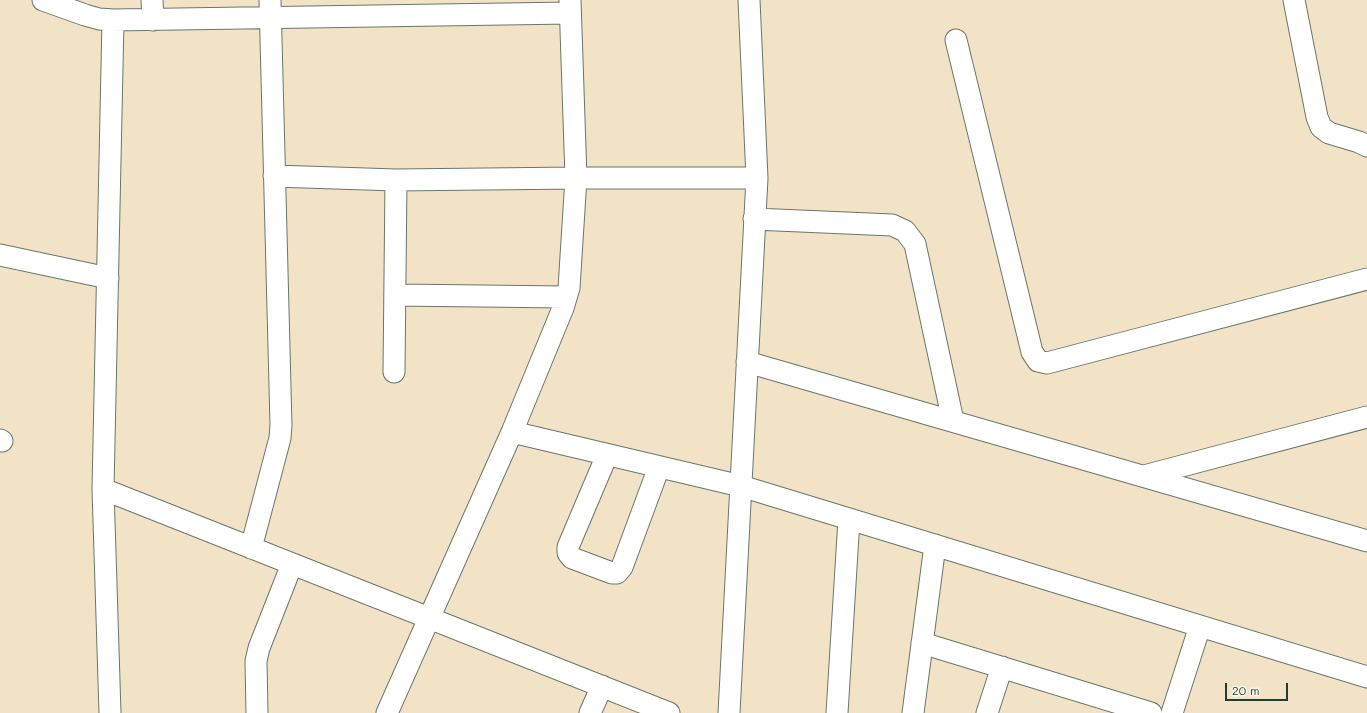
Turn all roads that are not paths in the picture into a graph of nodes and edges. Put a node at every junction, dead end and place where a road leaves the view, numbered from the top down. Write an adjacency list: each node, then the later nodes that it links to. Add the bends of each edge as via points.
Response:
1 (44, 0): 7 (street, via 85,15)
2 (749, 0): 12 (street)
3 (1294, 0): 9 (street, via 1321,127 1329,133)
4 (570, 7): 5 (street); 11 (street)
5 (270, 9): 6 (street); 10 (street)
6 (153, 10): 7 (street)
7 (113, 20): 16 (street)
8 (956, 40): 17 (street, via 1032,352 1038,361 1047,363)
9 (1367, 146)
10 (274, 176): 13 (street); 33 (street, via 281,432)
11 (576, 178): 12 (street); 13 (street); 19 (street, via 571,268)
12 (757, 178): 14 (street)
13 (396, 180): 18 (street)
14 (754, 219): 20 (street); 23 (street, via 892,225 905,231 915,244)
15 (0, 255): 16 (street)
16 (108, 278): 29 (street)
17 (1367, 279)
18 (395, 295): 19 (street); 21 (street)
19 (566, 297): 24 (street)
20 (747, 362): 23 (street); 28 (street)
21 (394, 372)
22 (1367, 417): 27 (street)
23 (953, 421): 27 (street)
24 (512, 432): 25 (street); 35 (street)
25 (607, 455): 26 (street); 26 (street, via 568,546 568,553 572,558 612,573 617,573 622,567)
26 (659, 467): 28 (street)
27 (1144, 476): 31 (street)
28 (741, 486): 30 (street); 46 (street)
29 (103, 489): 33 (street); 41 (street)
30 (849, 519): 32 (street); 47 (street)
31 (1367, 541)
32 (935, 546): 36 (street); 37 (street)
33 (251, 548): 34 (street)
34 (292, 564): 35 (street); 42 (street, via 259,648 256,662)
35 (430, 618): 40 (street); 43 (street)
36 (1200, 626): 39 (street); 51 (street)
37 (922, 643): 38 (street); 48 (street)
38 (1002, 667): 49 (street); 50 (street)
39 (1367, 677)
40 (602, 686): 44 (street); 45 (street)
41 (110, 713)
42 (257, 713)
43 (387, 713)
44 (590, 713)
45 (669, 713)
46 (730, 713)
47 (837, 713)
48 (913, 713)
49 (987, 713)
50 (1151, 713)
51 (1172, 713)

